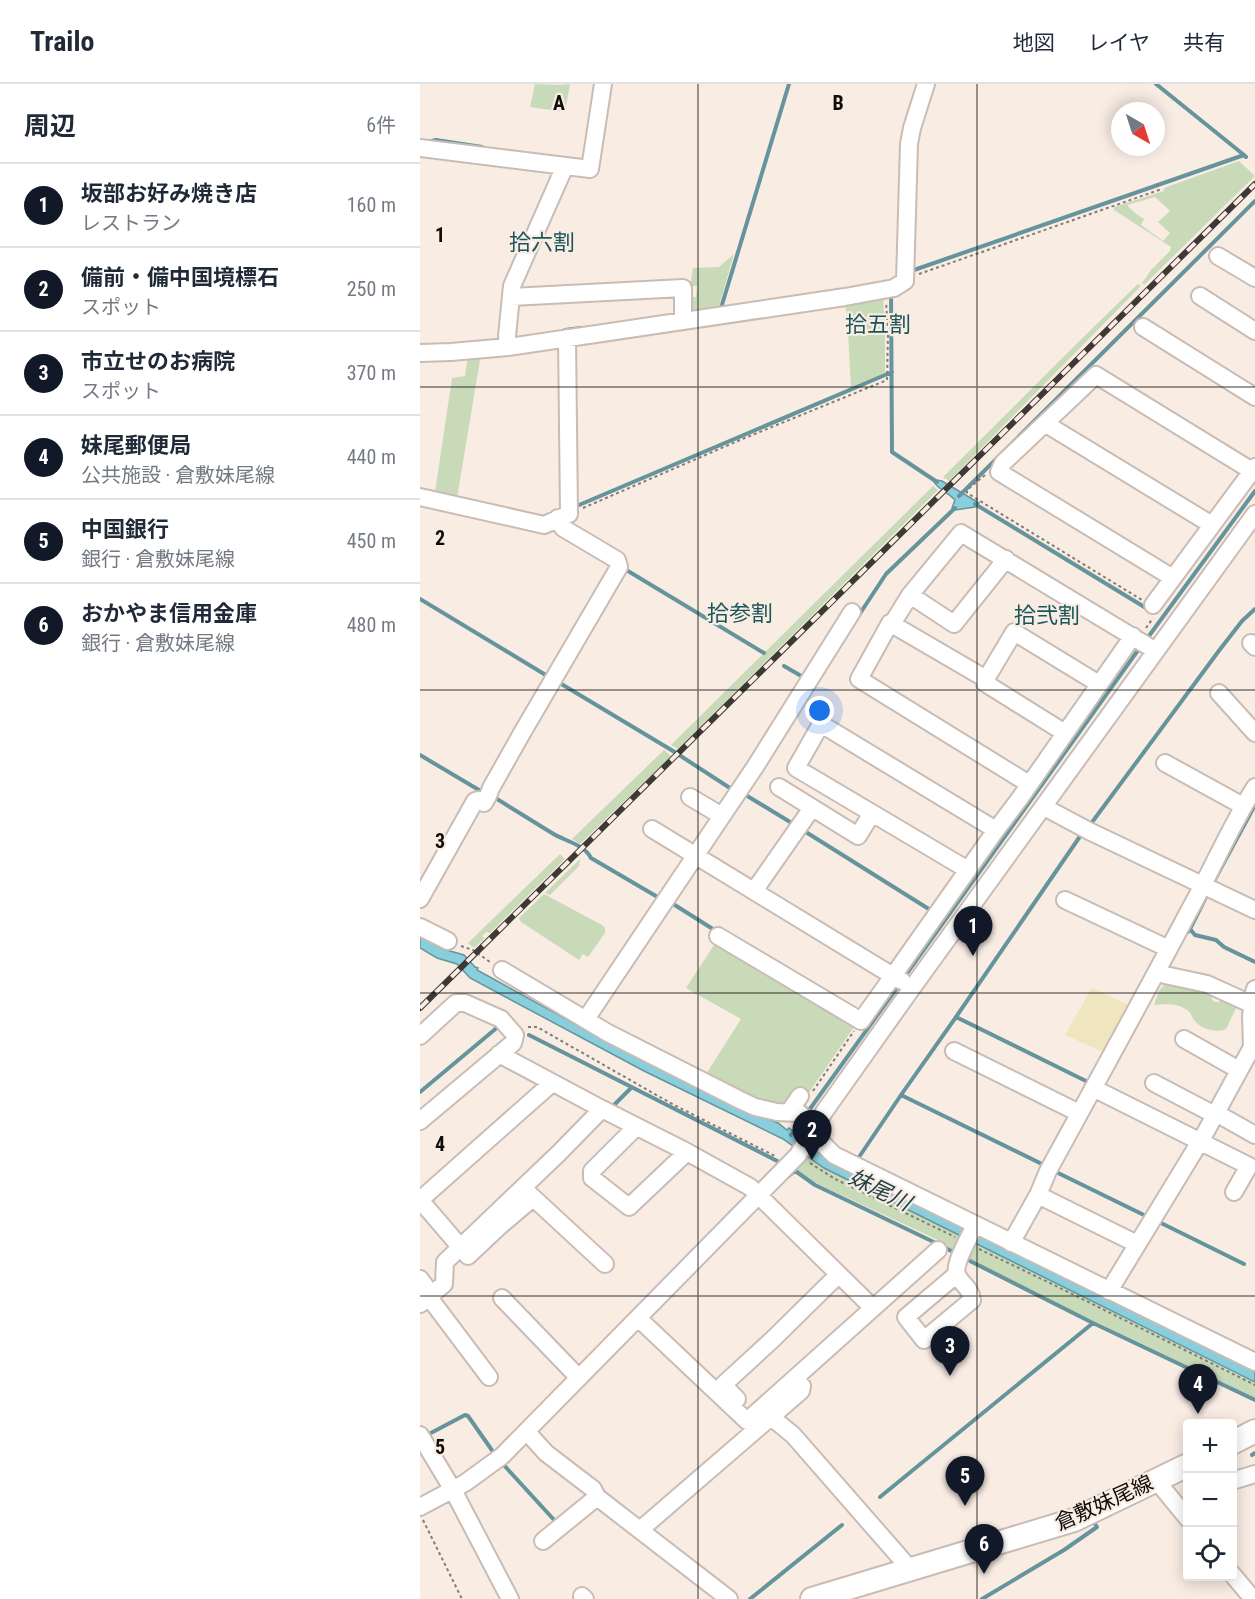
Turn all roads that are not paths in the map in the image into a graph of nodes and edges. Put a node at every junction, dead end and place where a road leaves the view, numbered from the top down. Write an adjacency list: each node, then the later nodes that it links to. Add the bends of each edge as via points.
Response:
1 (603, 84): 4 (street, via 590,169)
2 (926, 84): 9 (street, via 909,144 893,286 845,297)
3 (420, 147): 4 (street)
4 (565, 166): 8 (street, via 515,276)
5 (1218, 256): 6 (street)
6 (1255, 278)
7 (1200, 296): 11 (street)
8 (511, 297): 9 (street, via 683,288); 13 (street)
9 (683, 316): 12 (street)
10 (1143, 327): 15 (street)
11 (1255, 331)
12 (567, 338): 13 (street); 20 (street)
13 (508, 342): 14 (street, via 451,352)
14 (420, 352)
15 (1255, 397)
16 (1046, 424): 17 (street, via 1096,375); 21 (street); 23 (street, via 1003,463 999,472)
17 (1253, 469): 21 (street)
18 (420, 497): 20 (street, via 544,525)
19 (1255, 514): 28 (street)
20 (560, 516): 49 (street, via 563,528 617,560 619,567 491,788 485,798 475,801)
21 (1212, 525): 23 (street)
22 (1006, 559): 24 (street, via 961,533); 24 (street, via 954,624); 28 (street)
23 (1173, 578): 25 (street)
24 (910, 596): 27 (street)
25 (1153, 611)
26 (852, 612): 42 (street)
27 (892, 624): 29 (street); 38 (street, via 859,679)
28 (1144, 643): 30 (street); 38 (street)
29 (986, 679): 30 (street, via 1014,632); 32 (street, via 986,683)
30 (1099, 684): 32 (street)
31 (1219, 693): 33 (street)
32 (1065, 733): 38 (street)
33 (1255, 733)
34 (1165, 763): 39 (street)
35 (779, 787): 40 (street)
36 (1255, 787): 39 (street)
37 (690, 797): 42 (street)
38 (1032, 802): 44 (street); 47 (street); 58 (street)
39 (1243, 806): 47 (street)
40 (812, 808): 41 (street, via 858,836); 48 (street)
41 (872, 813): 44 (street, via 796,768 821,724); 46 (street)
42 (723, 816): 45 (street)
43 (652, 829): 45 (street)
44 (996, 830): 46 (street)
45 (696, 856): 48 (street); 60 (street)
46 (968, 870): 58 (street)
47 (1208, 887): 51 (street); 55 (street)
48 (754, 891): 58 (street)
49 (420, 899)
50 (1065, 900): 55 (street)
51 (1255, 910)
52 (420, 927): 54 (street)
53 (718, 936): 58 (street, via 861,1022)
54 (448, 941)
55 (1169, 949): 57 (street)
56 (502, 970): 60 (street)
57 (1161, 973): 59 (street); 69 (street)
58 (902, 982): 76 (street, via 824,1112)
59 (1254, 997): 63 (street)
60 (586, 1019): 76 (street, via 740,1100 777,1112)
61 (420, 1036): 65 (street, via 456,1003 465,1003 501,1019 515,1035 513,1043)
62 (1184, 1039): 66 (street)
63 (1253, 1048): 66 (street)
64 (954, 1051): 72 (street)
65 (499, 1054): 67 (street); 74 (street)
66 (1239, 1070): 73 (street)
67 (552, 1083): 71 (street); 87 (street, via 420,1200)
68 (1154, 1083): 73 (street)
69 (1097, 1090): 72 (street); 78 (street)
70 (800, 1096): 76 (street)
71 (602, 1109): 75 (street); 81 (street)
72 (1079, 1113): 82 (street)
73 (1215, 1114): 77 (street); 78 (street)
74 (420, 1121)
75 (636, 1127): 79 (street); 79 (street, via 592,1171 592,1178 629,1207)
76 (802, 1135): 83 (street); 84 (street)
77 (1255, 1135)
78 (1200, 1142): 80 (street, via 1249,1166); 86 (street)
79 (687, 1152): 83 (street, via 750,1187)
80 (1234, 1192)
81 (528, 1193): 87 (street, via 468,1256); 89 (street)
82 (1038, 1195): 85 (street); 86 (street)
83 (762, 1198): 91 (street); 97 (street)
84 (971, 1235): 85 (street); 90 (street, via 956,1266)
85 (1011, 1243): 93 (street)
86 (1137, 1244): 93 (street)
87 (463, 1250): 92 (street, via 445,1262 444,1284)
88 (938, 1250): 95 (street)
89 (605, 1264)
90 (957, 1274): 96 (street); 96 (street, via 972,1300 924,1340)
91 (838, 1275): 95 (street); 101 (street, via 723,1385)
92 (425, 1291): 99 (street)
93 (1109, 1291): 98 (street)
94 (502, 1298): 100 (street)
95 (883, 1303): 96 (street); 101 (street)
96 (906, 1317)
97 (638, 1318): 100 (street); 101 (street)
98 (1255, 1362)
99 (489, 1377)
100 (579, 1378): 104 (street)
101 (758, 1422): 114 (street); 116 (street, via 793,1435)
102 (1255, 1431): 105 (main road)
103 (420, 1435): 110 (street)
104 (530, 1435): 110 (street); 111 (street)
105 (1237, 1441)
106 (1183, 1467): 108 (main road, 倉敷妹尾線)
107 (1255, 1474): 109 (street)
108 (1156, 1480): 112 (street); 116 (main road, 倉敷妹尾線, via 1074,1520)
109 (1237, 1480)
110 (453, 1490): 113 (street); 118 (street)
111 (597, 1497): 114 (street); 115 (street)
112 (1179, 1497)
113 (420, 1507)
114 (640, 1529): 119 (street)
115 (543, 1541)
116 (911, 1570): 120 (main road, 倉敷妹尾線)
117 (1237, 1579): 121 (street)
118 (510, 1599)
119 (729, 1599)
120 (812, 1599)
121 (1253, 1599)

